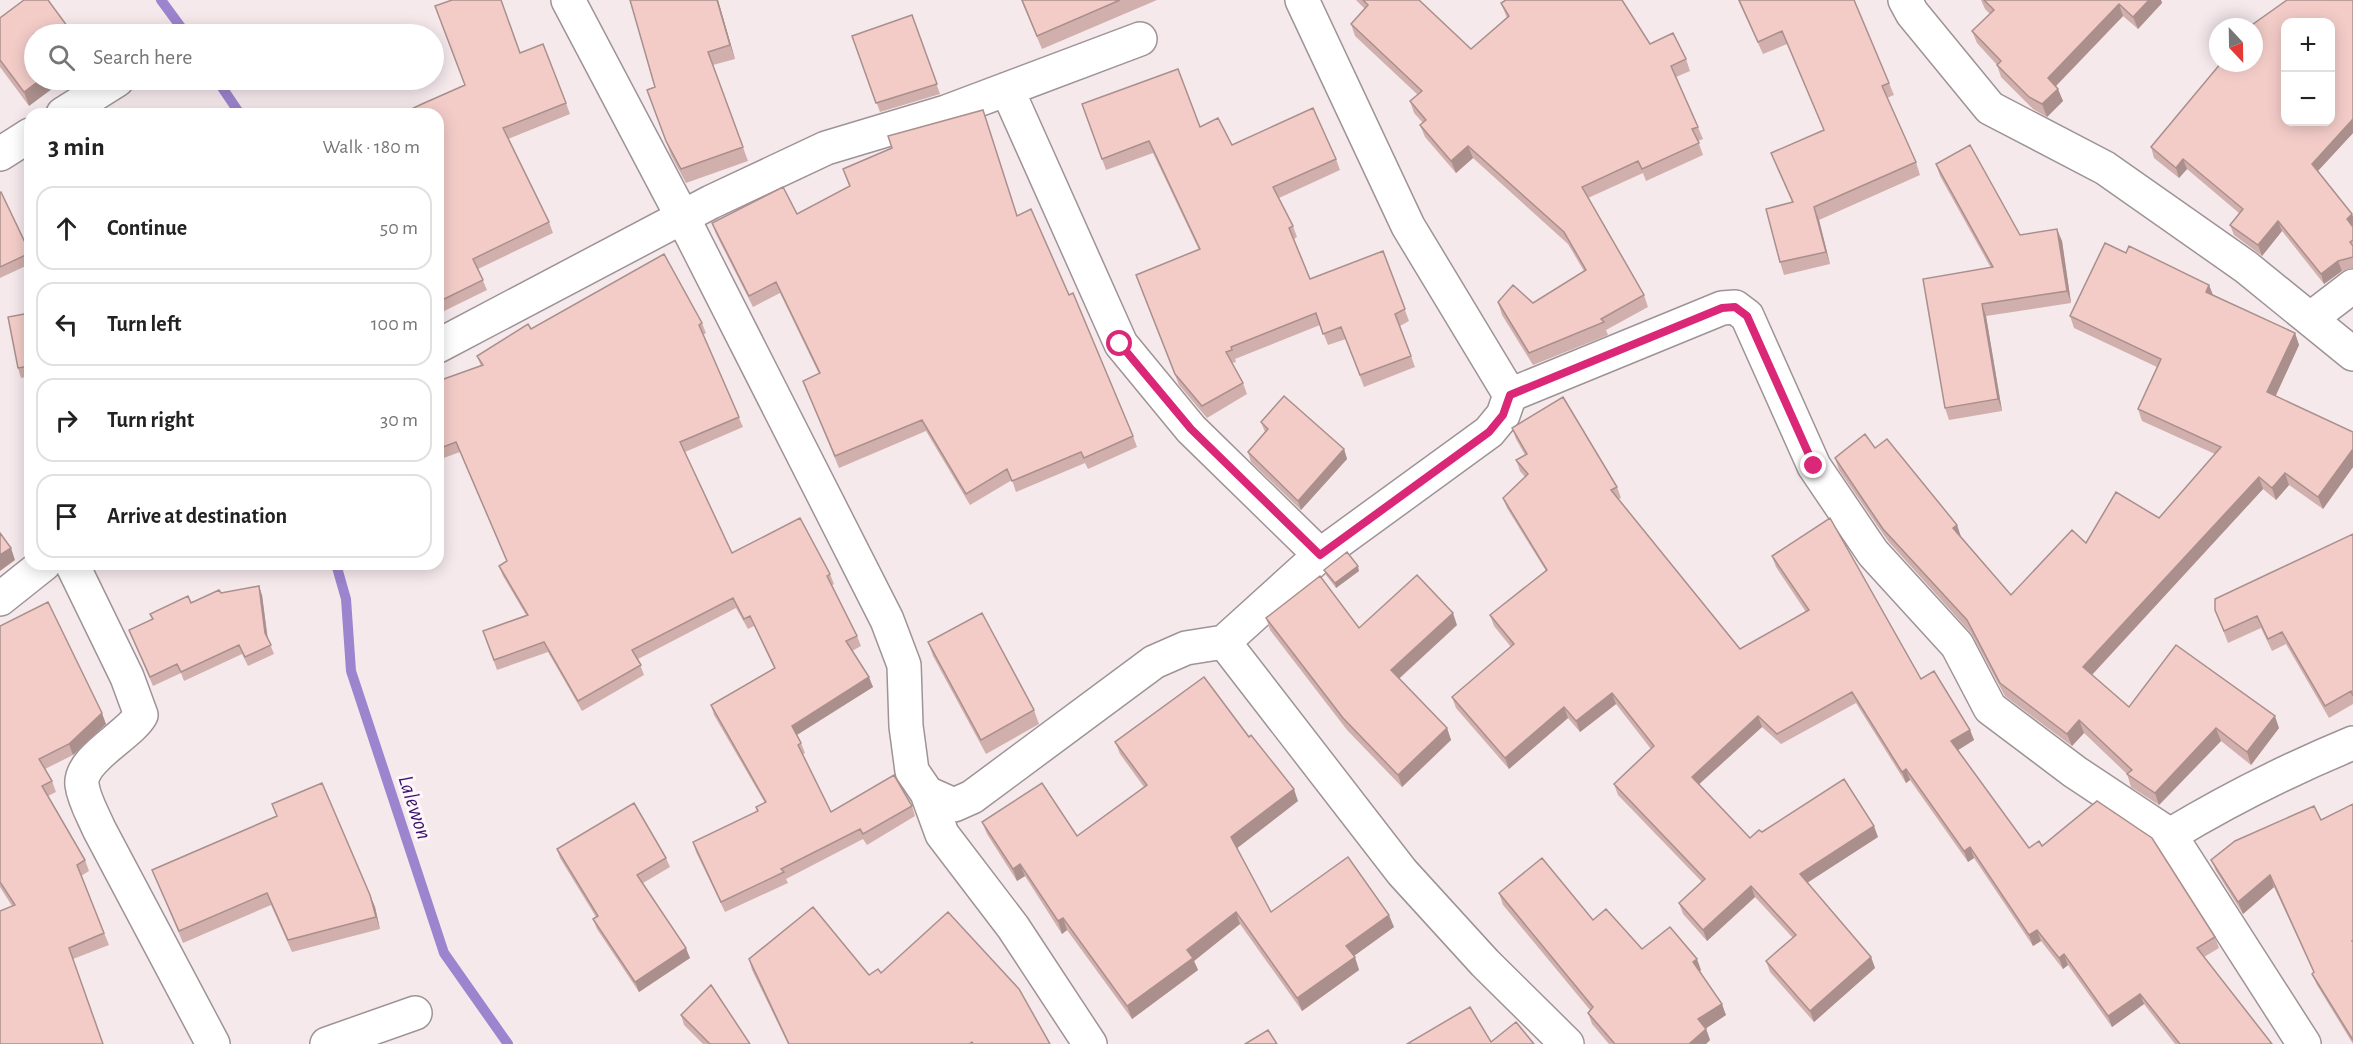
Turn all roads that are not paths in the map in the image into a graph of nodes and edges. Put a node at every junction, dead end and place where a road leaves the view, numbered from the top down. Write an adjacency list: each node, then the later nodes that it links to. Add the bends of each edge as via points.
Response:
1 (568, 0): 10 (street)
2 (1302, 0): 15 (street, via 1408,226)
3 (1905, 0): 12 (street, via 1990,108 2105,168 2246,267)
4 (1140, 39): 5 (street)
5 (1007, 89): 10 (street, via 826,148); 16 (street, via 1120,344 1191,429)
6 (101, 90): 7 (street)
7 (73, 108)
8 (24, 139): 9 (street)
9 (0, 154)
10 (683, 218): 13 (street); 22 (street, via 891,628 904,665 912,771)
11 (2353, 286): 12 (street)
12 (2310, 319): 14 (street)
13 (444, 343)
14 (2353, 354)
15 (1510, 395): 16 (street, via 1503,415 1489,432); 23 (street, via 1722,308 1735,307 1747,316 1814,466 1873,553 1957,645 1990,708 2075,772)
16 (1320, 555): 20 (street)
17 (37, 570): 19 (street)
18 (75, 570): 25 (street, via 127,677 141,715 135,726 99,754 86,771 82,782 86,798)
19 (0, 600)
20 (1224, 642): 22 (street, via 1186,648 1154,662 972,797 954,805); 28 (street, via 1402,872 1485,963)
21 (2353, 743): 23 (street, via 2220,806)
22 (927, 793): 27 (street, via 942,834 1013,927)
23 (2170, 835): 29 (street)
24 (415, 1013): 26 (street)
25 (213, 1044)
26 (327, 1044)
27 (1090, 1044)
28 (1567, 1044)
29 (2304, 1044)

